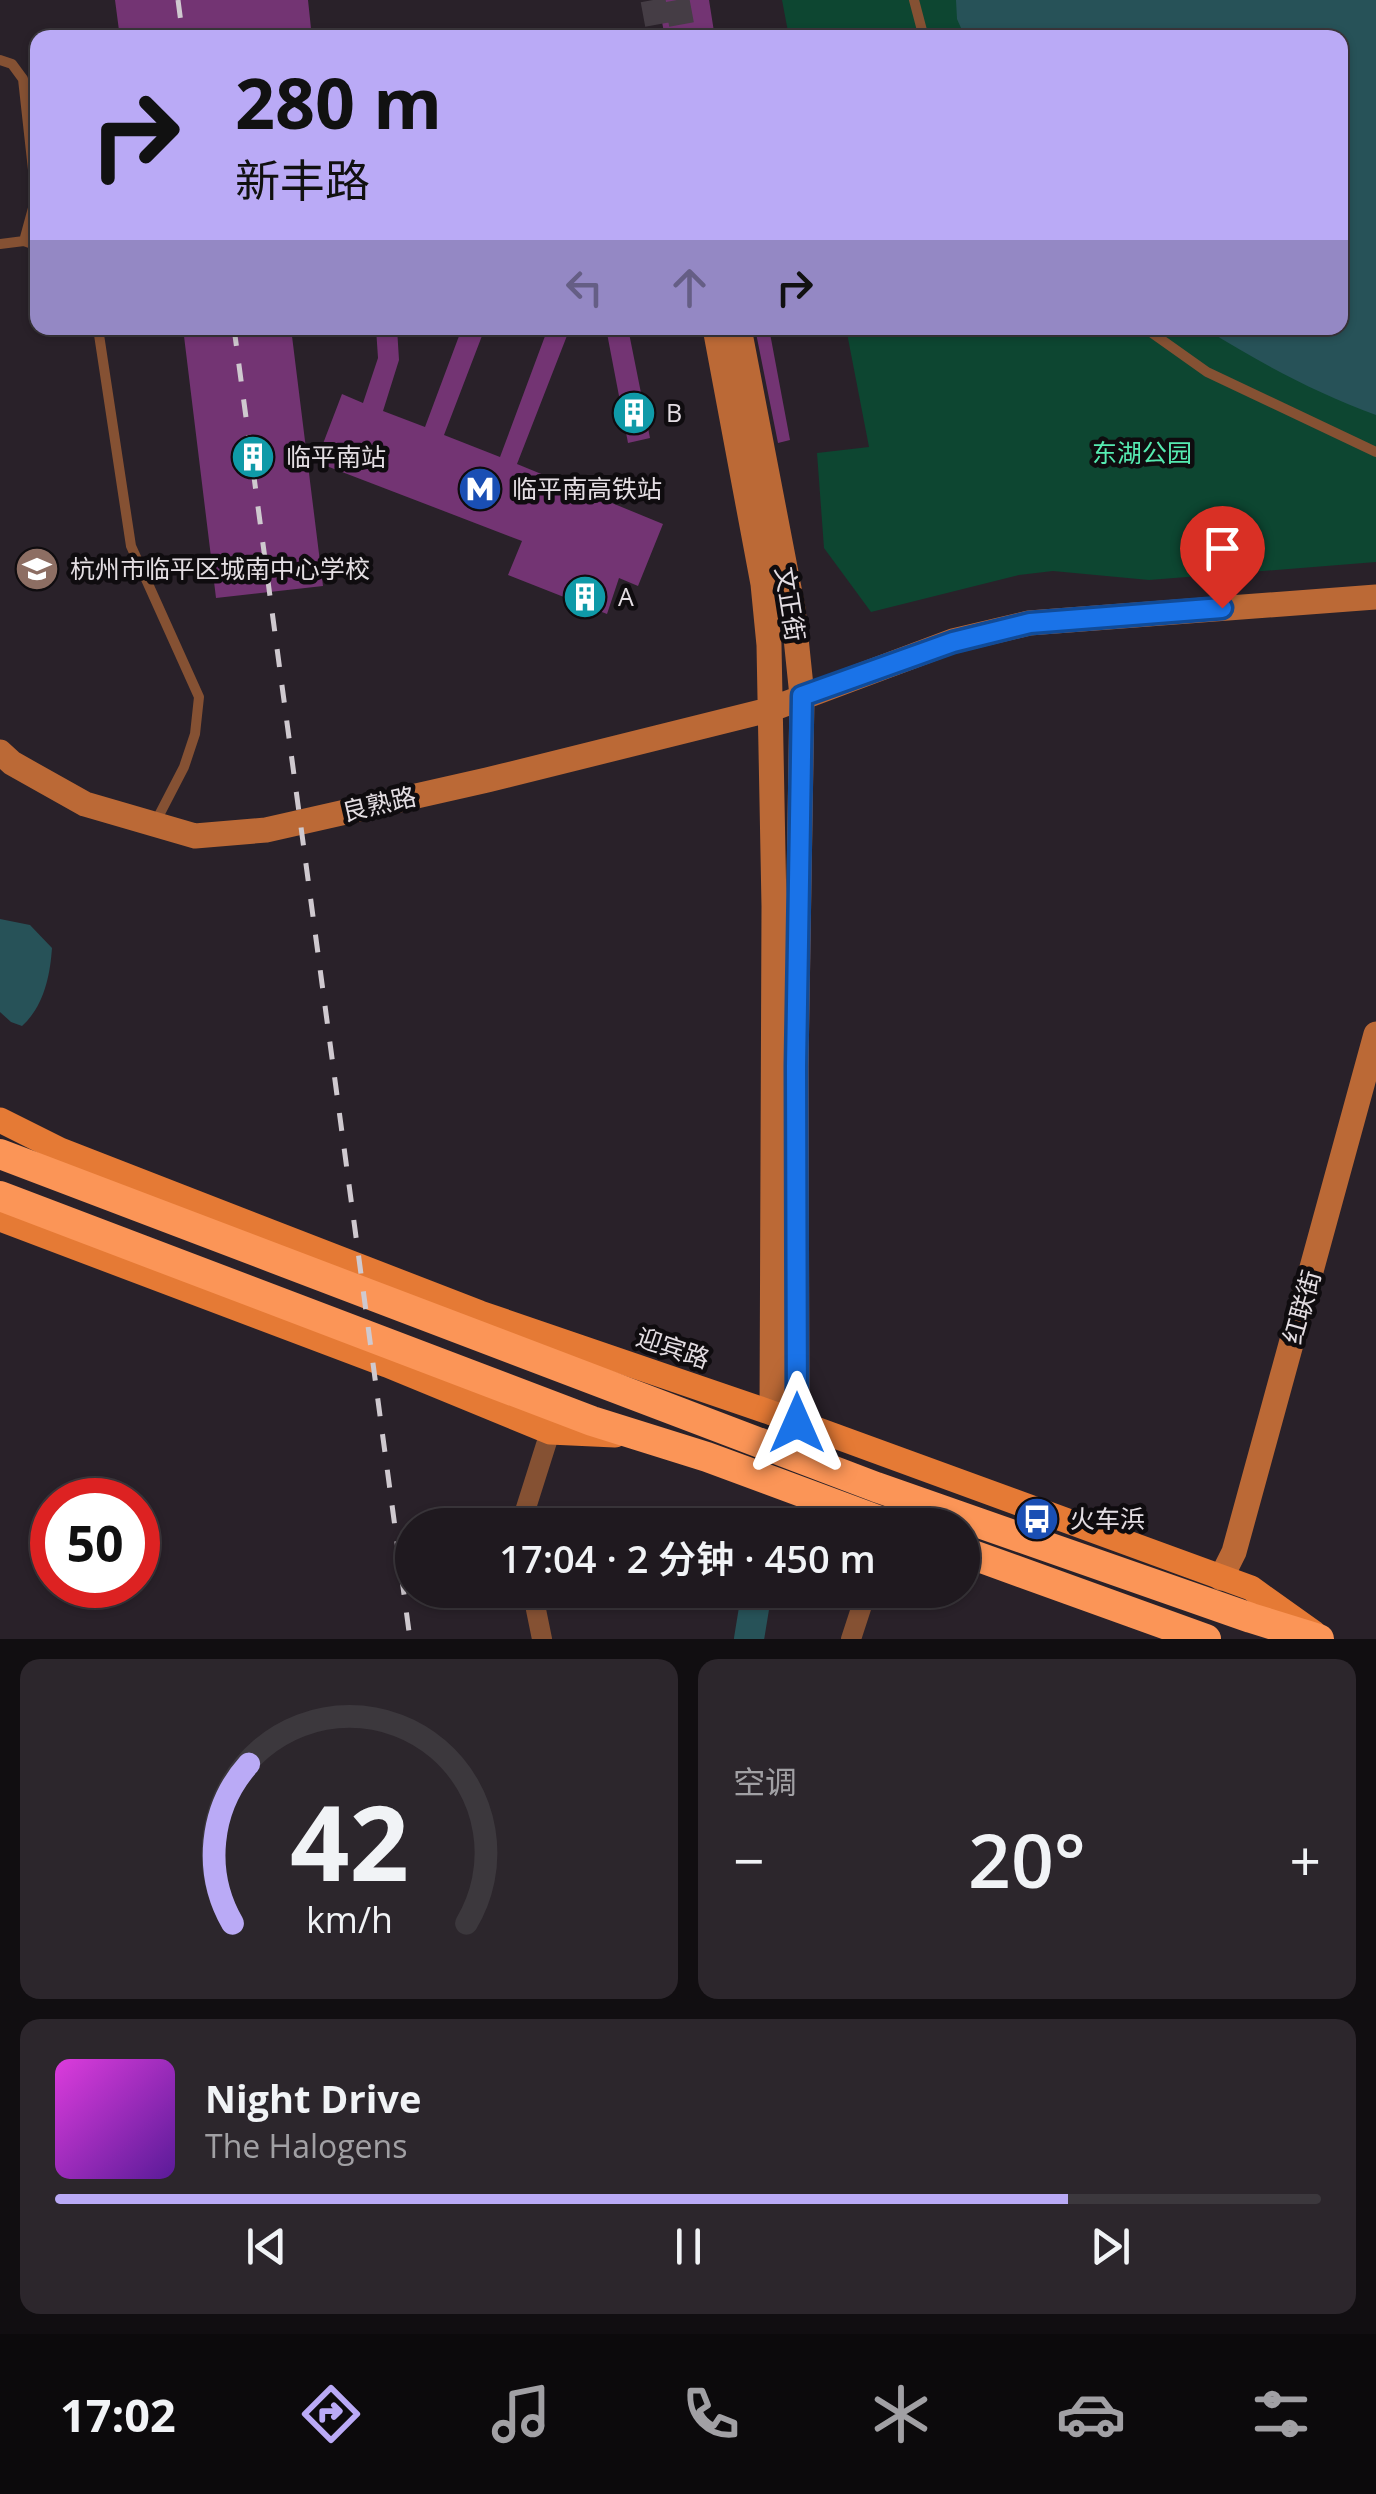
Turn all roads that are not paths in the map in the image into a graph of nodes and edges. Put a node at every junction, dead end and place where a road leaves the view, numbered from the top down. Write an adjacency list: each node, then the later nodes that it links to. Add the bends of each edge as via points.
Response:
1 (914, 0): 2 (lane)
2 (922, 30)
3 (0, 60): 4 (lane, via 23,79)
4 (30, 143)
5 (30, 219): 6 (lane)
6 (24, 241): 7 (lane); 8 (lane)
7 (30, 243)
8 (0, 244)
9 (99, 335): 18 (lane, via 131,546 199,697 184,767)
10 (716, 335): 16 (main road, 文正街, via 763,584)
11 (741, 335): 15 (main road, 文正街, via 793,610)
12 (1155, 335): 13 (lane, via 1207,372)
13 (1376, 452)
14 (1376, 597): 15 (main road, 良熟路, via 1030,623 953,642)
15 (802, 696): 16 (main road, 良熟路); 25 (main road, 文正街)
16 (770, 710): 18 (main road, 良熟路, via 266,830 196,836); 24 (main road, 文正街)
17 (0, 752): 18 (main road, 良熟路, via 85,804)
18 (155, 824)
19 (1376, 1034): 31 (main road, 红联街, via 1234,1552)
20 (0, 1120): 24 (main road, 迎宾路, via 319,1252)
21 (0, 1154): 37 (highway, 迎宾路, via 876,1486)
22 (0, 1196): 27 (highway)
23 (0, 1219): 26 (main road)
24 (772, 1413): 25 (main road, 迎宾路)
25 (797, 1423): 31 (main road, 迎宾路)
26 (550, 1432): 27 (main road); 28 (street)
27 (642, 1436): 29 (highway)
28 (525, 1508)
29 (841, 1508)
30 (980, 1558): 36 (highway)
31 (1221, 1578): 37 (main road, 迎宾路, via 1251,1588)
32 (536, 1608): 34 (street)
33 (861, 1608): 35 (street)
34 (542, 1639)
35 (851, 1639)
36 (1206, 1639)
37 (1320, 1639)

